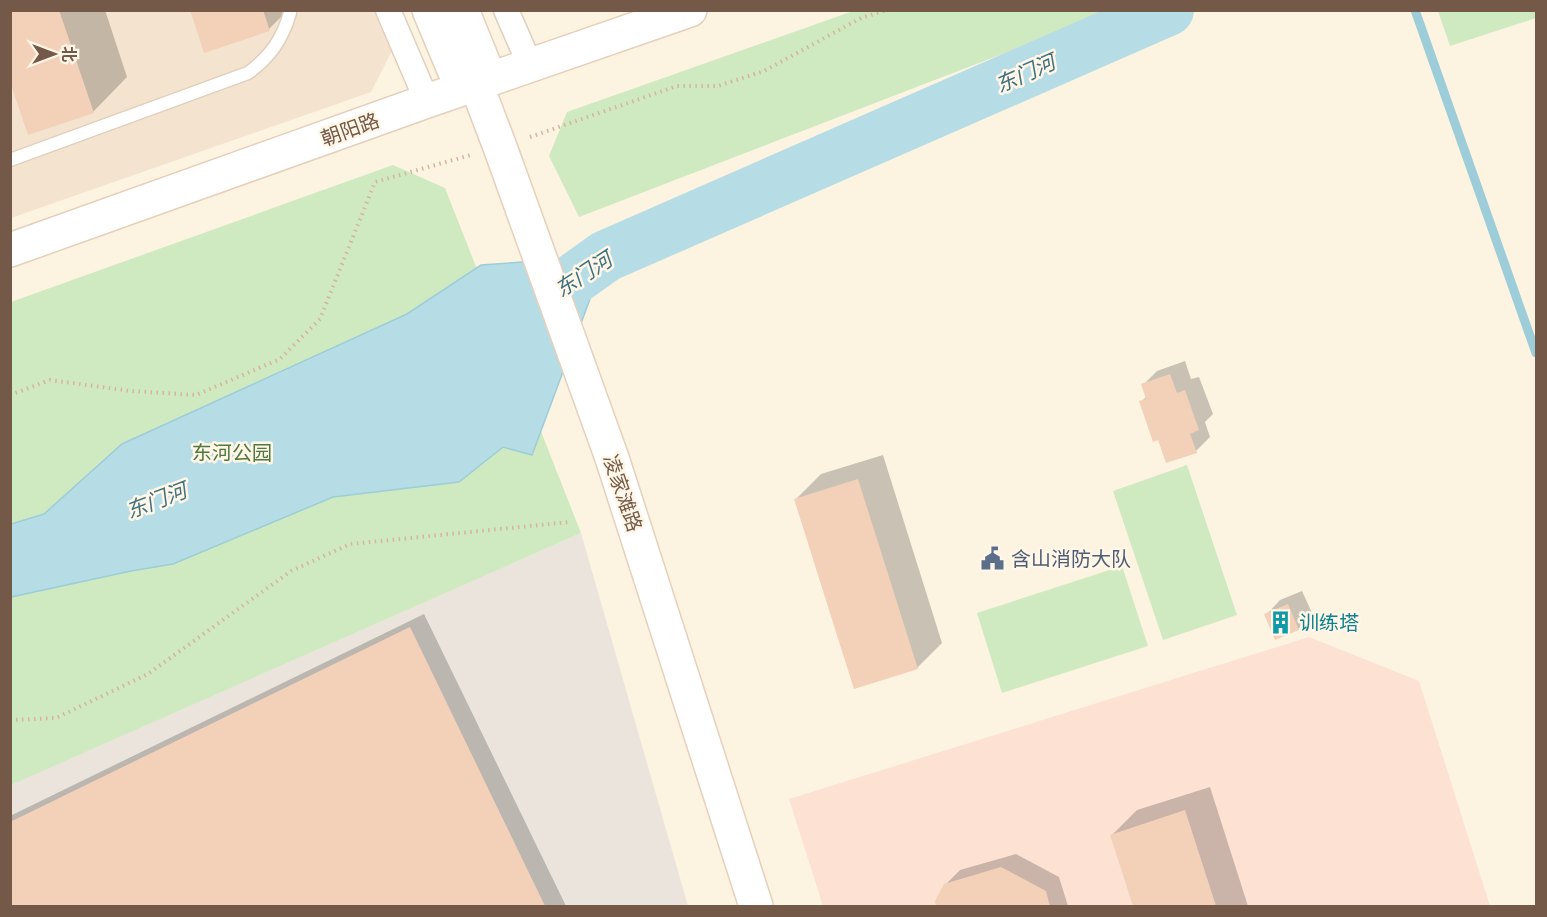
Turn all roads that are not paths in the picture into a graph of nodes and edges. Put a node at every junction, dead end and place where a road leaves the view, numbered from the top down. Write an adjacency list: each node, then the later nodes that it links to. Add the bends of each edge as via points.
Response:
1 (388, 10): 9 (street)
2 (429, 10): 8 (main road, 凌家滩路)
3 (462, 10): 8 (main road, 凌家滩路)
4 (506, 10): 7 (street)
5 (690, 10): 7 (main road, 朝阳路)
6 (290, 14): 10 (lane, via 276,46 248,73)
7 (530, 65): 8 (main road, 朝阳路)
8 (476, 84): 9 (main road, 朝阳路); 12 (main road, 凌家滩路, via 612,458)
9 (427, 101): 11 (main road, 朝阳路)
10 (10, 160)
11 (10, 250)
12 (756, 906)

